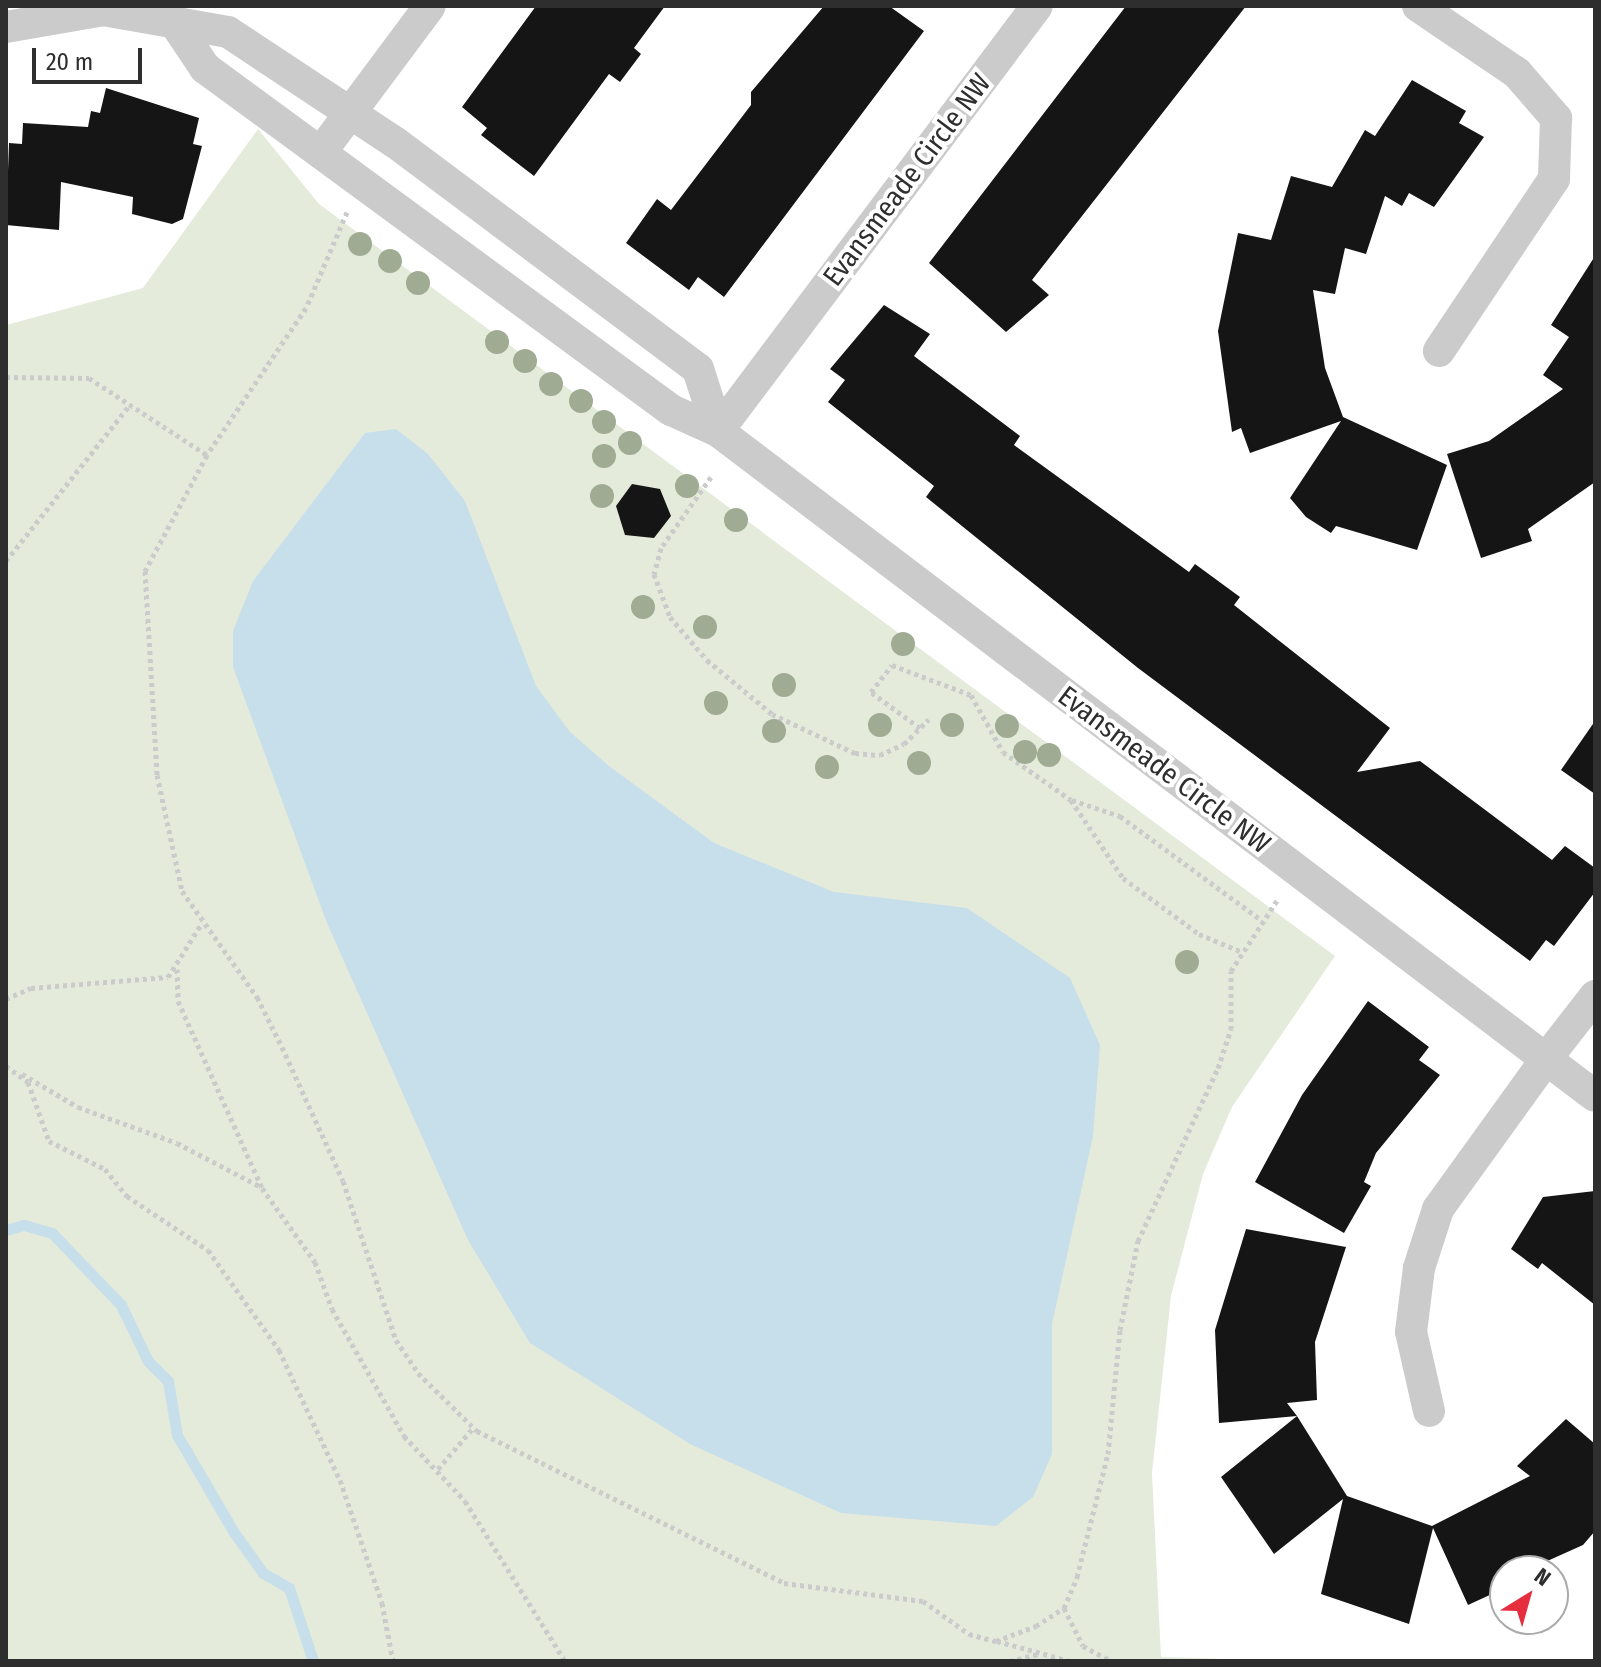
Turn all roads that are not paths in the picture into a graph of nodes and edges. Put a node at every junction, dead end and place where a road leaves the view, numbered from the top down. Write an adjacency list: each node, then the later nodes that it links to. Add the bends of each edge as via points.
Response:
1 (430, 6): 6 (street)
2 (1037, 6): 9 (street, Evansmeade Circle NW)
3 (1418, 6): 8 (street, via 1517,73 1556,118 1554,179)
4 (6, 27): 5 (street, via 103,10)
5 (179, 29): 6 (street, via 228,32); 7 (street, Evansmeade Circle NW, via 205,68)
6 (351, 112): 7 (street); 9 (street, via 698,369)
7 (321, 152): 9 (street, Evansmeade Circle NW, via 671,410)
8 (1439, 351)
9 (718, 431): 11 (street, Evansmeade Circle NW)
10 (1595, 996): 11 (street)
11 (1546, 1059): 12 (street, Evansmeade Circle NW); 13 (street, via 1438,1209 1419,1268 1411,1332)
12 (1595, 1096)
13 (1429, 1411)

